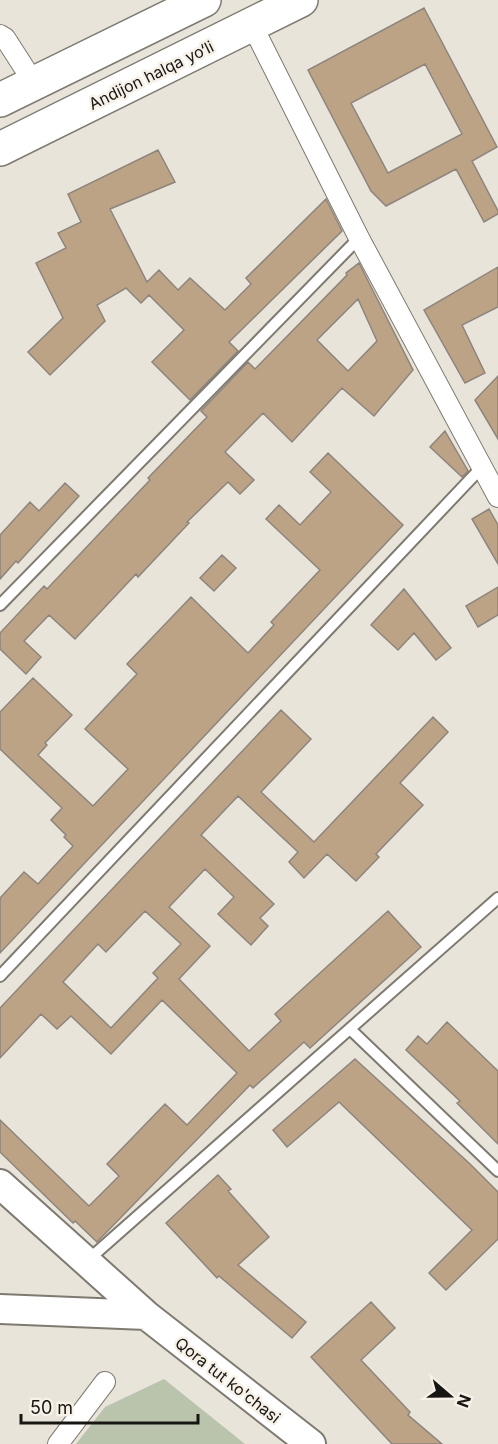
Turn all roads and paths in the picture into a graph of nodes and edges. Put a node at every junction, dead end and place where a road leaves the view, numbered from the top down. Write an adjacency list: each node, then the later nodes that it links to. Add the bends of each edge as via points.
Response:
1 (204, 0): 5 (highway)
2 (301, 0): 3 (highway, Andijon halqa yo‘li)
3 (252, 25): 7 (highway, Andijon halqa yo‘li); 8 (street)
4 (0, 35): 5 (street)
5 (34, 83): 6 (highway)
6 (0, 100)
7 (0, 149)
8 (359, 238): 9 (street); 11 (lane)
9 (481, 468): 10 (street); 13 (lane)
10 (498, 497)
11 (0, 604)
12 (498, 898): 14 (lane)
13 (0, 976)
14 (350, 1029): 15 (lane); 17 (lane)
15 (498, 1171)
16 (0, 1184): 17 (street, Qora tut ko'chasi)
17 (85, 1262): 19 (street, Qora tut ko'chasi)
18 (0, 1309): 19 (street)
19 (146, 1316): 22 (street, Qora tut ko'chasi)
20 (105, 1382): 21 (street)
21 (58, 1444)
22 (311, 1444)

